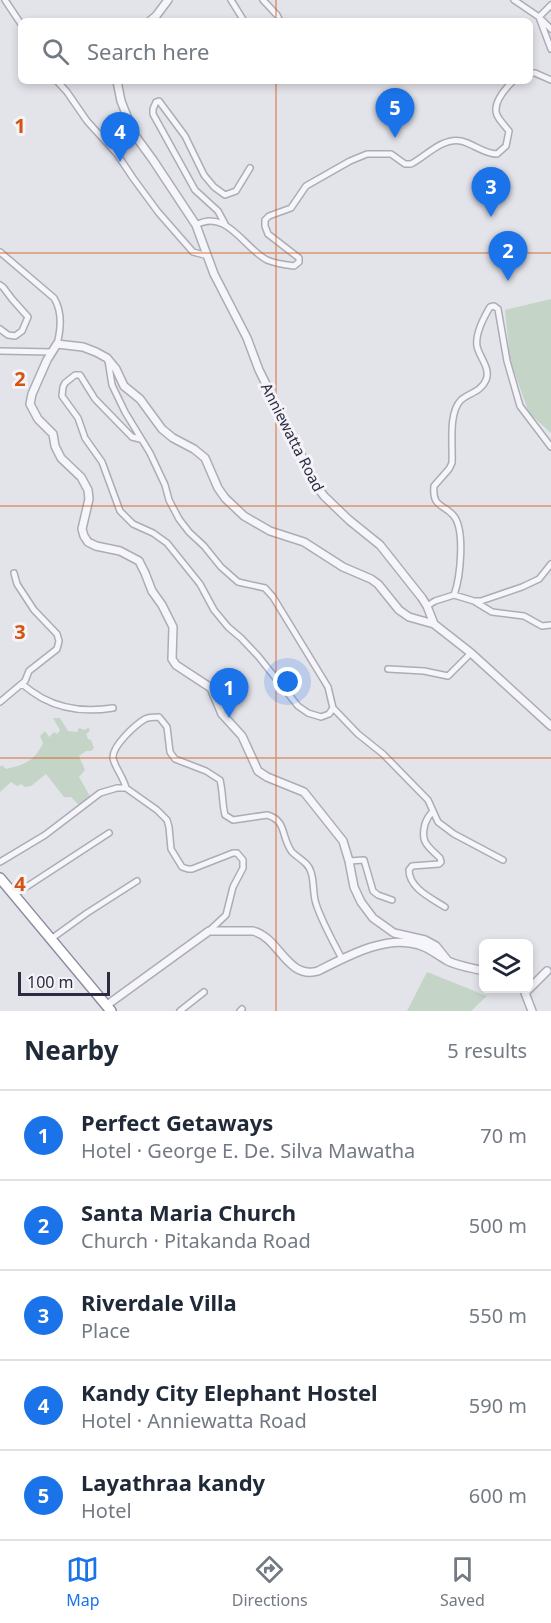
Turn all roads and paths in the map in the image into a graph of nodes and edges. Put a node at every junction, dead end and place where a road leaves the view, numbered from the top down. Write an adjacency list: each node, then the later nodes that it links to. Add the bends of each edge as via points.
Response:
1 (6, 0): 11 (street)
2 (168, 0): 8 (street)
3 (231, 0): 9 (street)
4 (263, 0): 10 (street)
5 (513, 0): 7 (street)
6 (551, 5): 7 (street)
7 (539, 16): 12 (street); 13 (street)
8 (154, 18)
9 (242, 18)
10 (278, 18)
11 (18, 19)
12 (551, 29)
13 (551, 49)
14 (533, 73): 15 (street)
15 (551, 80)
16 (60, 84): 23 (street, via 158,212 193,252)
17 (117, 84): 21 (street, Anniewatta Road, via 134,134)
18 (510, 84): 20 (street, via 496,108 496,114 509,130 506,146 497,154 460,141 446,142 411,164 392,154 367,154 306,186 291,208 268,216 268,234 299,258 294,266 267,260)
19 (250, 168): 20 (street, via 236,190 225,195 204,176 185,136 156,102 153,114 195,190 218,211)
20 (225, 224): 21 (street, via 208,220)
21 (195, 225): 23 (street, Anniewatta Road)
22 (0, 252): 26 (street, via 58,304)
23 (208, 256): 36 (street, Anniewatta Road, via 316,485 380,545)
24 (0, 285): 25 (street, via 28,317 15,336)
25 (0, 329)
26 (57, 344): 28 (street); 29 (street, via 83,347)
27 (0, 351): 28 (street)
28 (52, 352): 50 (street, via 30,404 53,434 61,458 81,477 88,490 84,536 96,546 120,550 138,561 173,627 172,659 176,665 211,688 222,714 242,736 258,771 304,792 342,841)
29 (107, 358): 30 (street, via 112,385); 37 (street, via 124,386 140,399 162,429 205,458 218,488 244,516 270,531 304,542 343,567 371,579 399,610)
30 (140, 439): 44 (street, via 189,532 238,582 265,588 273,597 328,687); 44 (street, via 132,437 95,399 80,375 65,384 63,396 102,462 120,511 167,543 200,584 214,610 298,706 321,717)
31 (551, 447): 34 (street, via 520,406 498,309 490,307 477,345 487,379 455,409 452,463 433,491 438,505 458,523 461,552)
32 (551, 564): 35 (street, via 539,579)
33 (14, 573): 41 (street, via 16,584 57,633 59,641 57,649 29,671)
34 (454, 595): 35 (street); 36 (street)
35 (474, 601): 38 (street, via 492,612 524,616 545,627)
36 (427, 606): 37 (street, Anniewatta Road)
37 (434, 624): 39 (street)
38 (551, 625)
39 (471, 653): 40 (street, via 448,676); 45 (street)
40 (388, 669)
41 (22, 684): 42 (street); 43 (street, via 42,698 74,710)
42 (0, 702)
43 (113, 708)
44 (333, 708): 47 (street, via 428,800)
45 (551, 726)
46 (126, 788): 51 (street, via 100,793 45,835); 57 (street, via 167,820 171,849 182,867 192,869 233,853 243,860 226,915); 59 (street, via 113,758 115,748 147,718 159,717 167,727 175,759 220,780 225,815 232,820 267,815 280,822 293,853 311,872 315,901)
47 (433, 811): 49 (street, via 438,822 454,834); 56 (street, via 423,834 425,843 441,862 412,866 409,877 414,886)
48 (109, 833): 54 (street)
49 (503, 860)
50 (349, 861): 55 (street, via 364,860 373,891); 60 (street, via 354,887 374,918 394,933 436,946)
51 (0, 862)
52 (0, 878): 54 (highway)
53 (137, 881): 58 (street)
54 (14, 895): 58 (highway)
55 (392, 900)
56 (445, 907)
57 (208, 931): 59 (street, via 260,933 303,972 318,971); 66 (street)
58 (51, 939): 66 (highway)
59 (342, 959): 60 (street, via 375,946 405,942 431,949)
60 (448, 961): 61 (street)
61 (479, 970)
62 (547, 971): 63 (street)
63 (533, 983)
64 (204, 993): 67 (street)
65 (524, 993): 68 (street)
66 (109, 1008)
67 (180, 1011)
68 (532, 1011)

